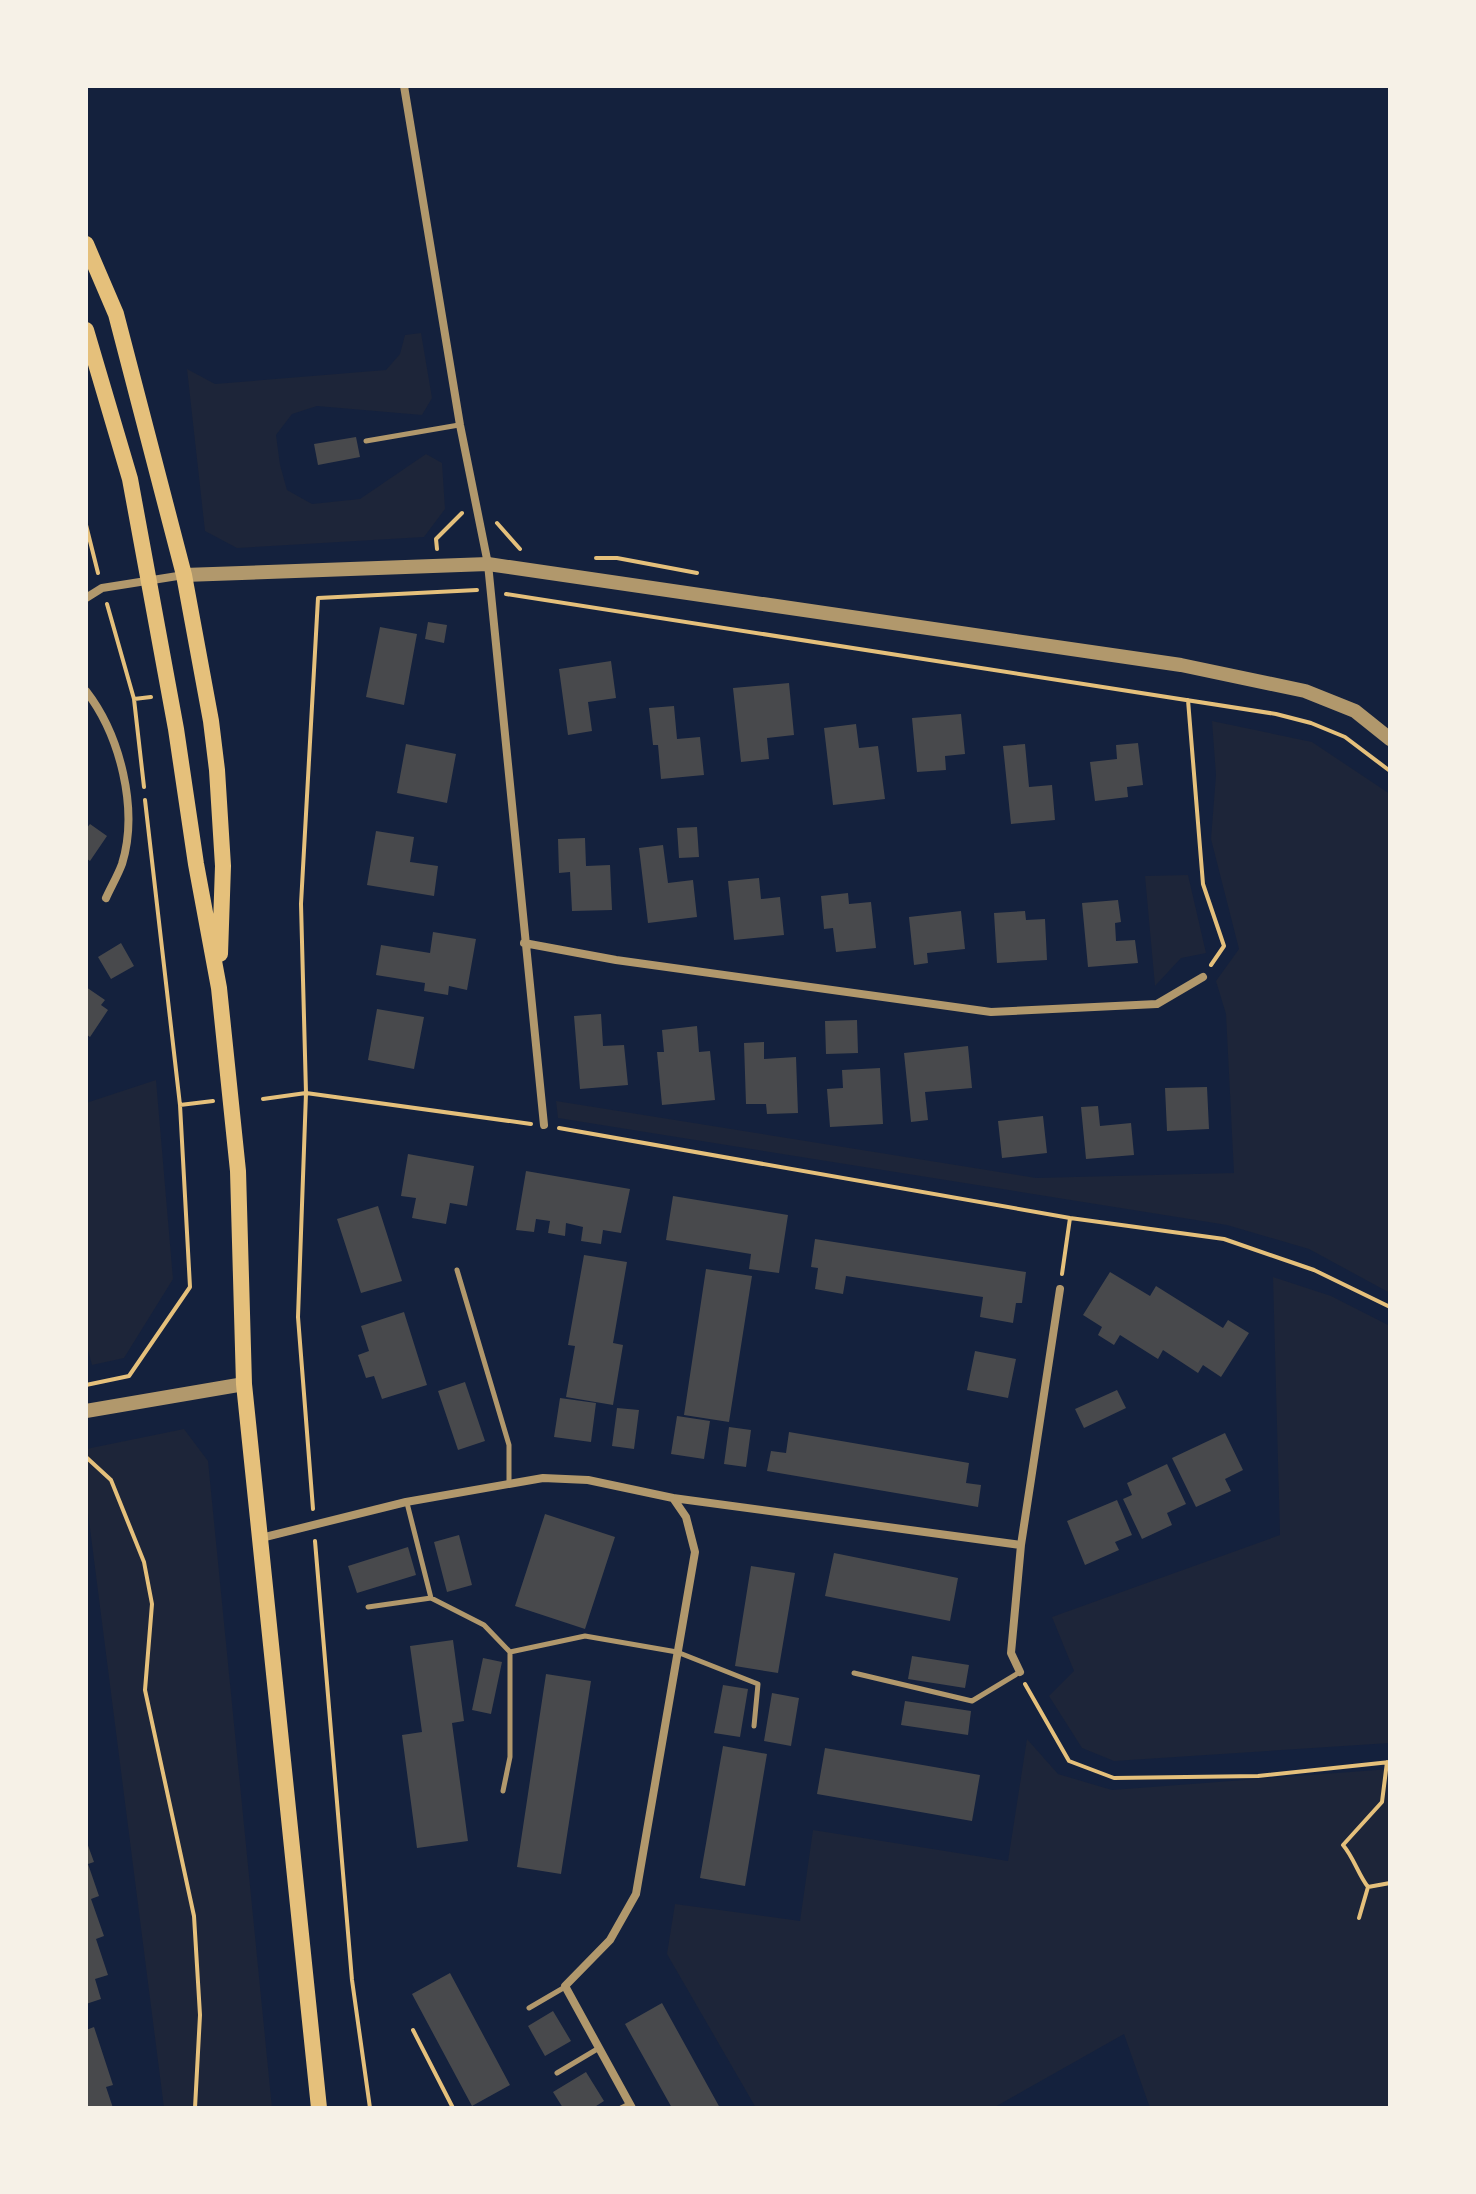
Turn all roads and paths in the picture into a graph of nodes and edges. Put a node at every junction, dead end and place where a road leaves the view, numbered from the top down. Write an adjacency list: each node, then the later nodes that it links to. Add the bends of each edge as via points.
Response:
1 (404, 86): 4 (street)
2 (86, 244): 9 (main road, via 116,314)
3 (86, 330): 10 (main road, via 130,479)
4 (460, 425): 5 (lane); 6 (street)
5 (366, 441)
6 (474, 495): 7 (path); 8 (street)
7 (436, 539)
8 (488, 564): 9 (street); 16 (street, via 1181,665 1305,691 1355,711); 18 (street)
9 (184, 575): 10 (street); 20 (main road, via 217,770 223,866)
10 (149, 581): 11 (street, via 102,588); 20 (main road)
11 (86, 598)
12 (86, 691): 17 (street, via 102,712 120,755 128,819 122,862)
13 (134, 699): 15 (path, via 152,697)
14 (1188, 700): 19 (path, via 1203,884 1224,946)
15 (153, 706)
16 (1390, 739)
17 (106, 898)
18 (524, 943): 19 (street, via 991,1012 1157,1004); 23 (street)
19 (1203, 977)
20 (219, 988): 28 (main road, via 238,1171)
21 (263, 1099): 23 (path, via 306,1093)
22 (215, 1100): 29 (path, via 180,1105 190,1287 129,1376)
23 (544, 1125): 24 (path)
24 (1070, 1218): 26 (path); 27 (path, via 1224,1239 1314,1270)
25 (457, 1270): 32 (lane, via 509,1445)
26 (1060, 1289): 36 (street)
27 (1390, 1307)
28 (244, 1384): 30 (street); 35 (main road)
29 (86, 1385)
30 (86, 1411)
31 (86, 1457): 55 (path, via 111,1480 144,1562 152,1604 145,1690 194,1916 200,2015)
32 (509, 1483): 33 (street, via 588,1480); 34 (street)
33 (673, 1498): 36 (street); 40 (street, via 686,1517 695,1552)
34 (406, 1502): 35 (street); 37 (lane)
35 (260, 1538): 56 (main road)
36 (1021, 1545): 41 (street, via 1011,1653)
37 (431, 1598): 38 (lane); 39 (lane, via 484,1625)
38 (368, 1607)
39 (510, 1652): 40 (lane, via 585,1636); 45 (lane, via 510,1757)
40 (677, 1652): 43 (lane, via 758,1684); 49 (street, via 636,1894 610,1940)
41 (1020, 1672): 42 (lane, via 972,1701); 44 (path, via 1069,1761 1114,1778 1258,1776)
42 (854, 1673)
43 (754, 1726)
44 (1388, 1762): 47 (path, via 1382,1802 1343,1845)
45 (503, 1791)
46 (1390, 1883): 47 (path)
47 (1368, 1887): 48 (path)
48 (1359, 1918)
49 (565, 1986): 50 (lane); 52 (street)
50 (529, 2008)
51 (413, 2030): 57 (path)
52 (599, 2048): 53 (lane); 54 (street)
53 (557, 2073)
54 (627, 2107)
55 (195, 2108)
56 (318, 2108)
57 (453, 2108)

